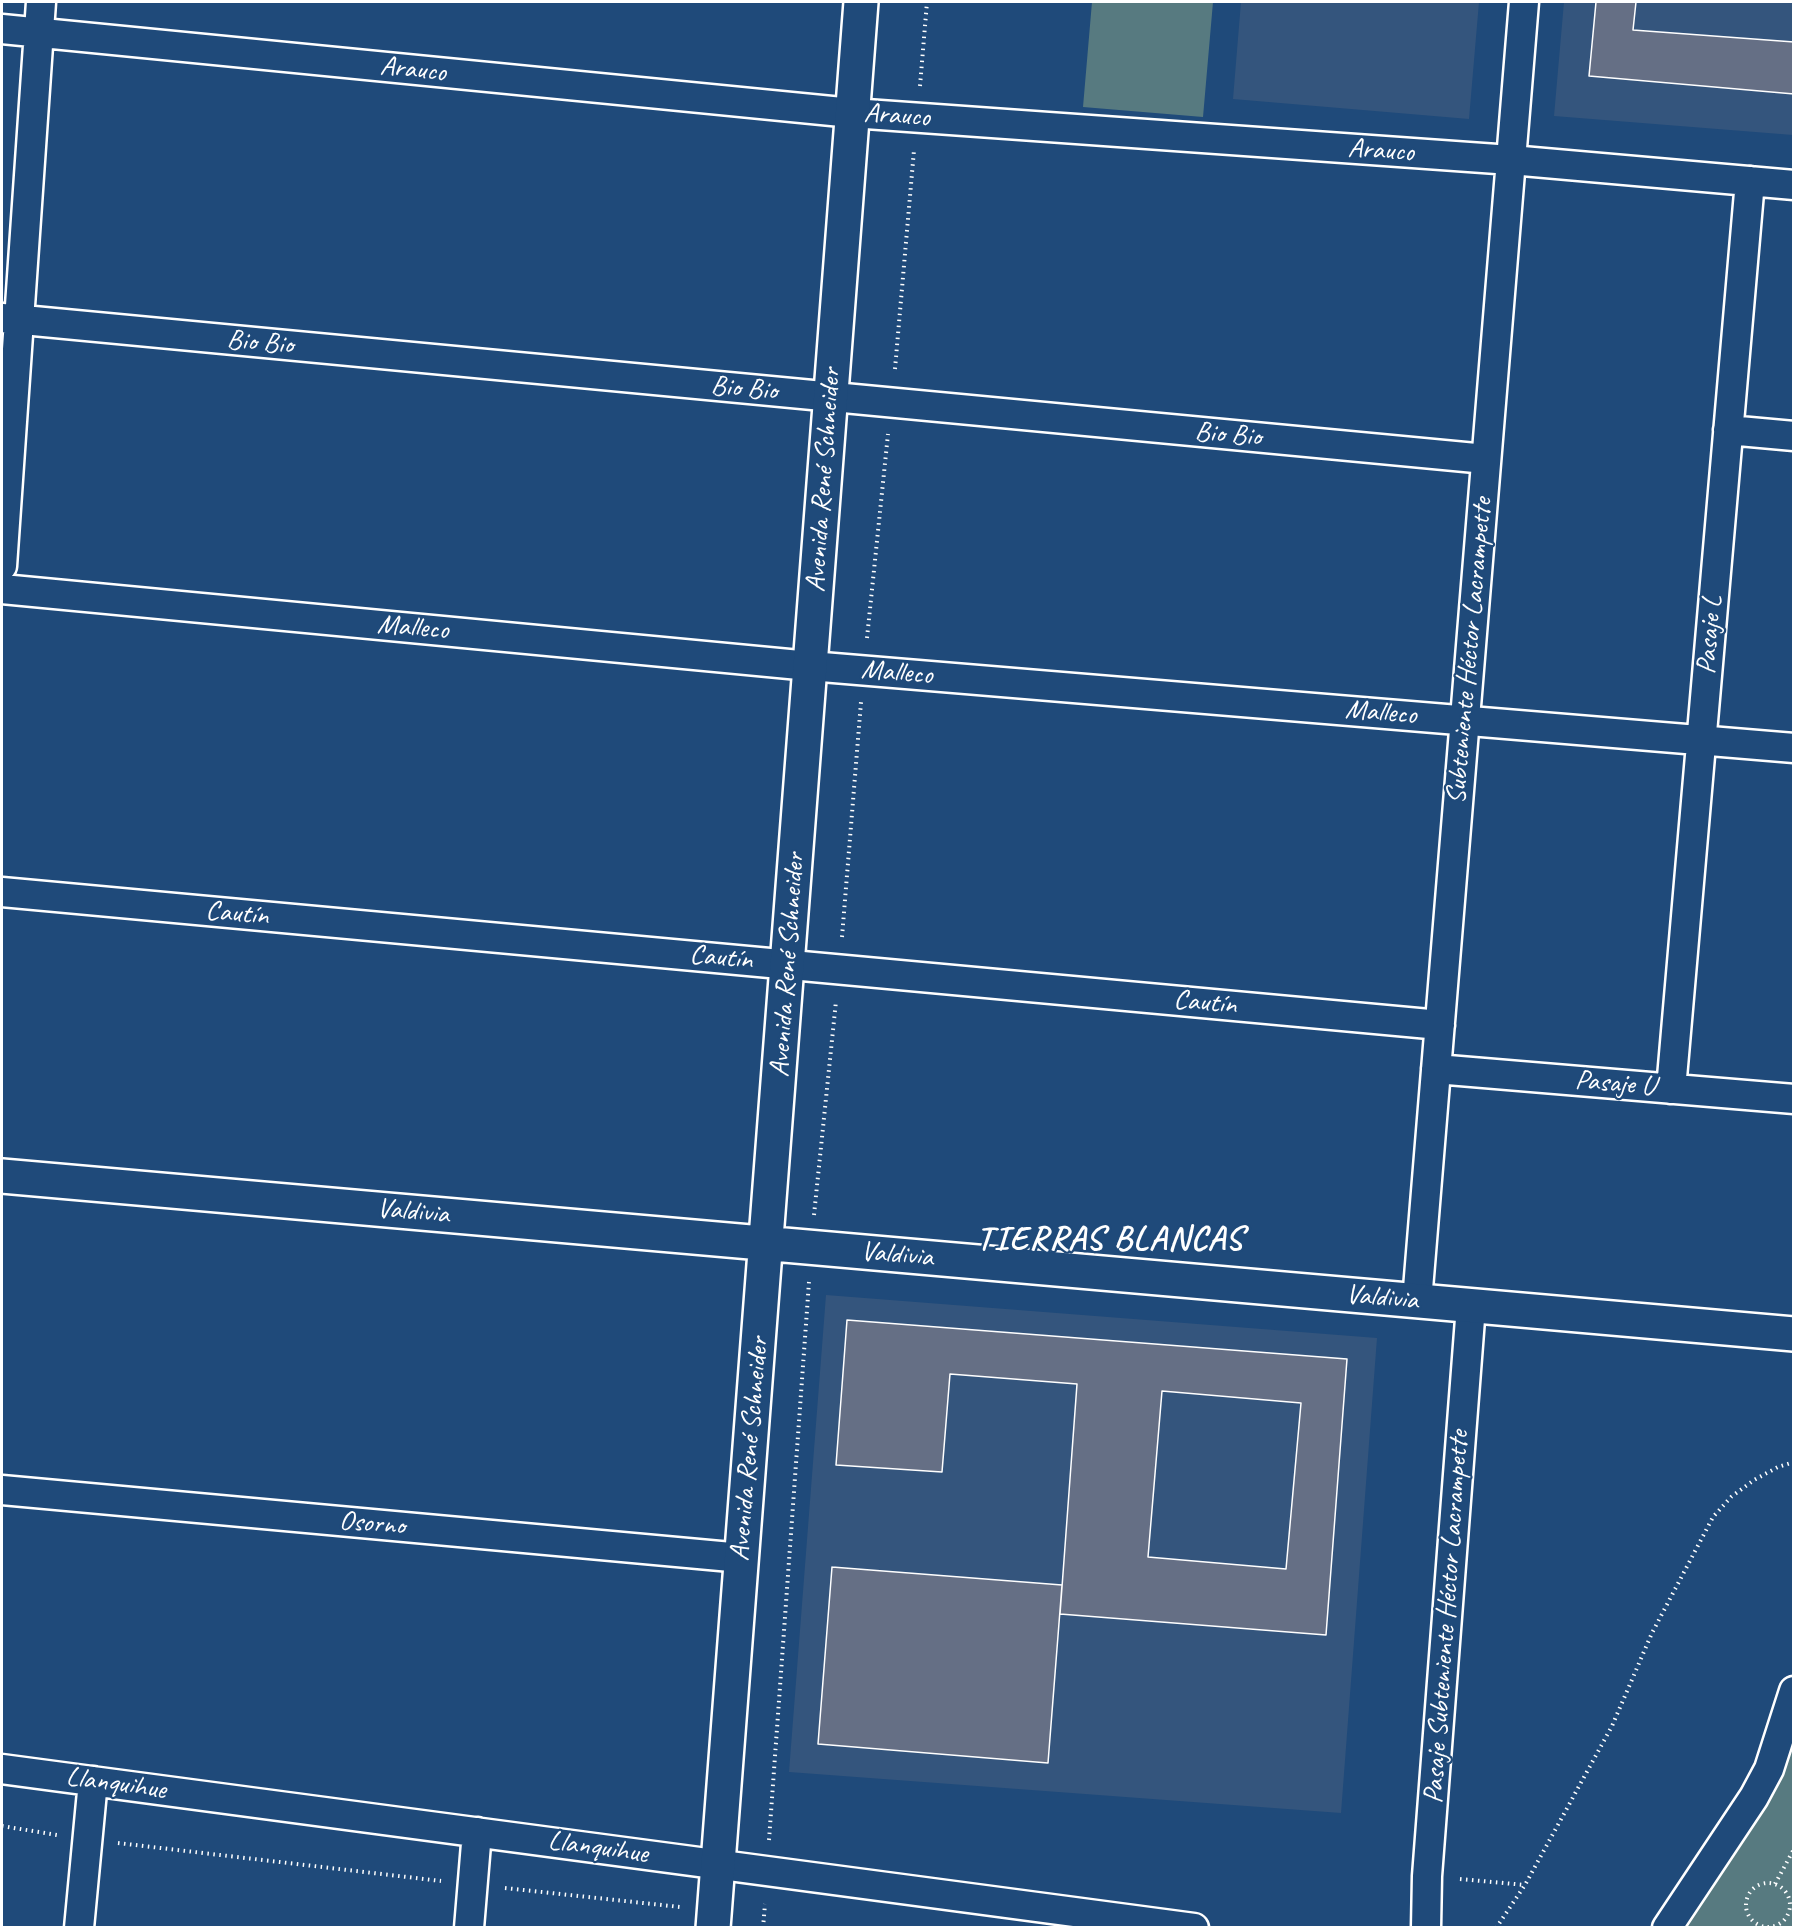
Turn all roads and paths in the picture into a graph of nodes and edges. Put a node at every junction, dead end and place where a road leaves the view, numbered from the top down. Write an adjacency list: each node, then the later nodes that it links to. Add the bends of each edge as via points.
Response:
1 (41, 2): 5 (street)
2 (861, 2): 6 (street, Avenida René Schneider)
3 (1524, 2): 7 (street, Subteniente Héctor Lacrampette)
4 (2, 29): 5 (street, Arauco)
5 (39, 33): 6 (street, Arauco); 10 (street)
6 (852, 113): 7 (street, Arauco); 11 (street, Avenida René Schneider)
7 (1511, 160): 8 (street, Arauco); 14 (street, Subteniente Héctor Lacrampette)
8 (1750, 181): 9 (street, Arauco); 12 (street, Pasaje L)
9 (1794, 185)
10 (10, 319): 11 (street, Bio Bio); 15 (street)
11 (831, 397): 14 (street, Bio Bio); 17 (street, Avenida René Schneider)
12 (1728, 430): 13 (street); 19 (street, Pasaje L)
13 (1794, 436)
14 (1486, 459): 18 (street, Subteniente Héctor Lacrampette)
15 (2, 566)
16 (2, 589): 17 (street, Malleco)
17 (810, 666): 18 (street, Malleco); 22 (street, Avenida René Schneider)
18 (1465, 720): 19 (street, Malleco); 23 (street, Subteniente Héctor Lacrampette)
19 (1701, 740): 20 (street, Malleco); 25 (street, Pasaje L)
20 (1794, 748)
21 (2, 892): 22 (street, Cautín)
22 (788, 964): 23 (street, Cautín); 28 (street, Avenida René Schneider)
23 (1440, 1025): 24 (street, Subteniente Héctor Lacrampette)
24 (1436, 1069): 25 (street, Pasaje U); 29 (street, Subteniente Héctor Lacrampette)
25 (1671, 1089): 26 (street, Pasaje U)
26 (1794, 1100)
27 (2, 1176): 28 (street, Valdivia)
28 (766, 1244): 29 (street, Valdivia); 34 (street, Avenida René Schneider)
29 (1417, 1301): 30 (street, Valdivia)
30 (1471, 1306): 31 (street, Valdivia); 43 (street, Pasaje Subteniente Héctor Lacrampette)
31 (1794, 1334)
32 (1794, 1462): 46 (path, via 1754,1479 1713,1517 1652,1633 1612,1726)
33 (2, 1490): 34 (street, Osorno)
34 (742, 1558): 42 (street, Avenida René Schneider)
35 (1794, 1691): 56 (street, via 1769,1769 1754,1797)
36 (2, 1769): 37 (street, Llanquihue)
37 (93, 1781): 39 (street, Llanquihue); 40 (street)
38 (2, 1826): 40 (path)
39 (477, 1832): 42 (street, Llanquihue); 44 (street)
40 (88, 1840): 44 (path); 51 (street)
41 (1794, 1850): 45 (path)
42 (719, 1864): 49 (street, Avenida René Schneider); 53 (street, Llanquihue)
43 (1427, 1876): 46 (path); 54 (street, Pasaje Subteniente Héctor Lacrampette)
44 (473, 1884): 49 (path); 52 (street)
45 (1775, 1884): 47 (path, via 1786,1893); 50 (path, via 1760,1884 1746,1900 1748,1914)
46 (1525, 1886): 55 (path)
47 (1788, 1914): 48 (path); 50 (path, via 1778,1924)
48 (1794, 1914)
49 (714, 1919)
50 (1759, 1926)
51 (79, 1928)
52 (469, 1928)
53 (1194, 1928)
54 (1426, 1928)
55 (1496, 1928)
56 (1667, 1928)

